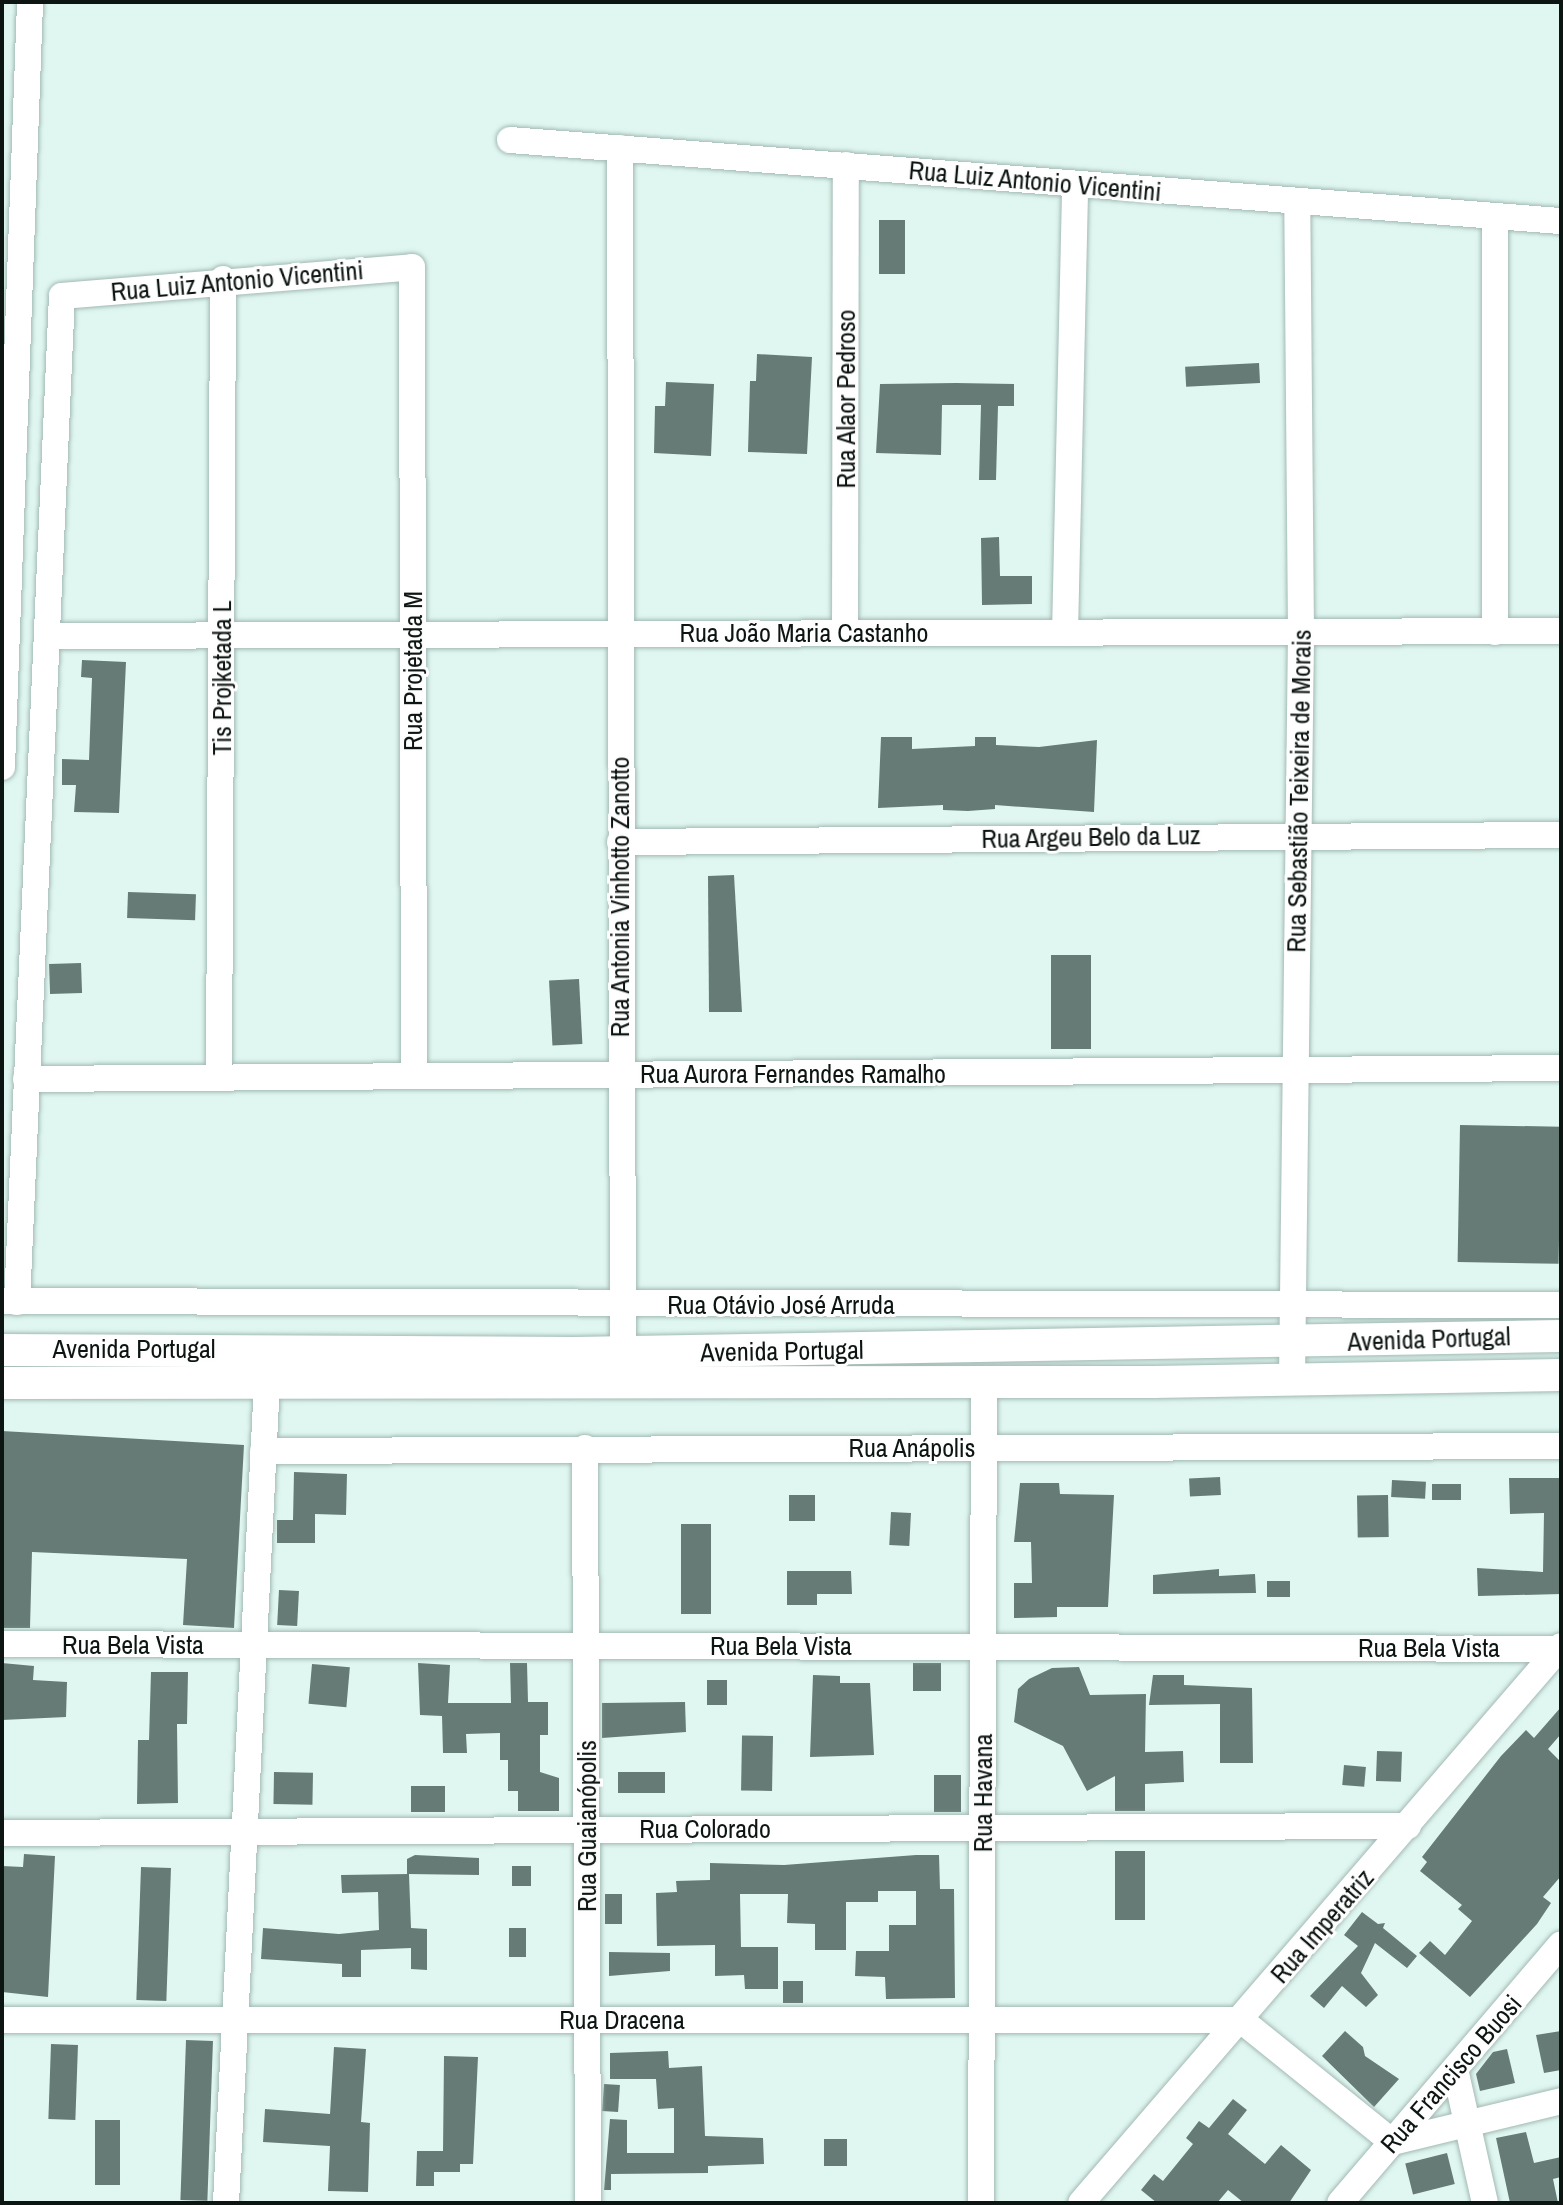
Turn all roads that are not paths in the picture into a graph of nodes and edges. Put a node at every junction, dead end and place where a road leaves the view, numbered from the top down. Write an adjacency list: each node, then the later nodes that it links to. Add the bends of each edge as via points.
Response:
1 (30, 2): 11 (street)
2 (510, 140): 3 (street, Rua Luiz Antonio Vicentini)
3 (620, 148): 4 (street, Rua Luiz Antonio Vicentini); 18 (street, Rua Antonia Vinhotto Zanotto)
4 (846, 165): 5 (street, Rua Luiz Antonio Vicentini); 16 (street, Rua Alaor Pedroso)
5 (1075, 184): 6 (street, Rua Luiz Antonio Vicentini); 17 (street)
6 (1297, 202): 7 (street, Rua Luiz Antonio Vicentini); 14 (street, Rua Sebastião Teixeira de Morais)
7 (1495, 217): 8 (street, Rua Luiz Antonio Vicentini); 15 (street)
8 (1561, 221)
9 (412, 267): 10 (street, Rua Luiz Antonio Vicentini); 13 (street, Rua Projetada M)
10 (223, 279): 19 (street, Tis Projketada L); 20 (street, Rua Luiz Antonio Vicentini, via 62,296)
11 (9, 327): 21 (street)
12 (1561, 631): 15 (street, Rua João Maria Castanho)
13 (413, 632): 18 (street, Rua João Maria Castanho); 19 (street, Rua João Maria Castanho); 29 (street, Rua Projetada M)
14 (1301, 632): 15 (street, Rua João Maria Castanho); 17 (street, Rua João Maria Castanho); 23 (street, Rua Sebastião Teixeira de Morais)
15 (1495, 632)
16 (845, 633): 17 (street, Rua João Maria Castanho); 18 (street, Rua João Maria Castanho)
17 (1065, 633)
18 (619, 634): 25 (street, Rua Antonia Vinhotto Zanotto)
19 (223, 635): 20 (street, Rua João Maria Castanho); 30 (street, Tis Projketada L)
20 (48, 636): 31 (street)
21 (3, 707): 22 (street)
22 (2, 767)
23 (1297, 835): 24 (street, Rua Argeu Belo da Luz); 25 (street, Rua Argeu Belo da Luz); 27 (street, Rua Sebastião Teixeira de Morais)
24 (1561, 835)
25 (620, 842): 28 (street, Rua Antonia Vinhotto Zanotto)
26 (1561, 1068): 27 (street, Rua Aurora Fernandes Ramalho)
27 (1298, 1070): 28 (street, Rua Aurora Fernandes Ramalho); 34 (street, Rua Sebastião Teixeira de Morais)
28 (621, 1075): 29 (street, Rua Aurora Fernandes Ramalho); 33 (street, Rua Antonia Vinhotto Zanotto)
29 (414, 1076): 30 (street, Rua Aurora Fernandes Ramalho)
30 (219, 1077): 31 (street, Rua Aurora Fernandes Ramalho)
31 (26, 1079): 32 (street)
32 (10, 1301): 33 (street, Rua Otávio José Arruda)
33 (623, 1304): 34 (street, Rua Otávio José Arruda); 39 (street, Rua Antonia Vinhotto Zanotto)
34 (1290, 1305): 35 (street, Rua Otávio José Arruda); 37 (street, Rua Sebastião Teixeira de Morais)
35 (1561, 1305)
36 (1561, 1336): 37 (main road, Avenida Portugal)
37 (1291, 1344): 39 (main road, Avenida Portugal); 41 (street, Rua Sebastião Teixeira de Morais)
38 (2, 1350): 39 (main road, Avenida Portugal)
39 (623, 1352)
40 (1561, 1375): 41 (main road, Avenida Portugal)
41 (1292, 1380): 42 (main road, Avenida Portugal)
42 (984, 1382): 44 (main road, Avenida Portugal); 46 (street, Rua Havana)
43 (2, 1383): 44 (main road, Avenida Portugal)
44 (267, 1383): 48 (street)
45 (1561, 1446): 46 (street, Rua Anápolis)
46 (984, 1447): 47 (street, Rua Anápolis); 52 (street, Rua Havana)
47 (585, 1448): 48 (street, Rua Anápolis); 51 (street, Rua Guaianópolis)
48 (263, 1451): 50 (street)
49 (2, 1644): 50 (street, Rua Bela Vista)
50 (254, 1645): 51 (street, Rua Bela Vista); 57 (street)
51 (586, 1645): 52 (street, Rua Bela Vista); 56 (street, Rua Guaianópolis)
52 (984, 1647): 53 (street, Rua Bela Vista); 55 (street, Rua Havana)
53 (1560, 1648): 54 (street, Rua Imperatriz)
54 (1408, 1826): 55 (street, Rua Colorado); 64 (street, Rua Imperatriz)
55 (983, 1828): 56 (street, Rua Colorado); 63 (street, Rua Havana)
56 (587, 1830): 57 (street, Rua Colorado); 62 (street, Rua Guaianópolis)
57 (245, 1832): 58 (street, Rua Colorado); 61 (street)
58 (2, 1833)
59 (1561, 1944): 65 (street, Rua Francisco Buosi)
60 (2, 2020): 61 (street, Rua Dracena)
61 (235, 2020): 62 (street, Rua Dracena); 69 (street)
62 (588, 2020): 63 (street, Rua Dracena); 70 (street, Rua Guaianópolis)
63 (982, 2020): 64 (street, Rua Dracena); 71 (street, Rua Havana)
64 (1241, 2020): 68 (street); 72 (street, Rua Imperatriz)
65 (1455, 2069): 67 (street); 68 (street, Rua Francisco Buosi)
66 (1561, 2101): 67 (street)
67 (1468, 2121): 68 (street); 74 (street)
68 (1392, 2142): 73 (street, Rua Francisco Buosi)
69 (226, 2203)
70 (588, 2203)
71 (981, 2203)
72 (1081, 2203)
73 (1340, 2203)
74 (1485, 2203)

